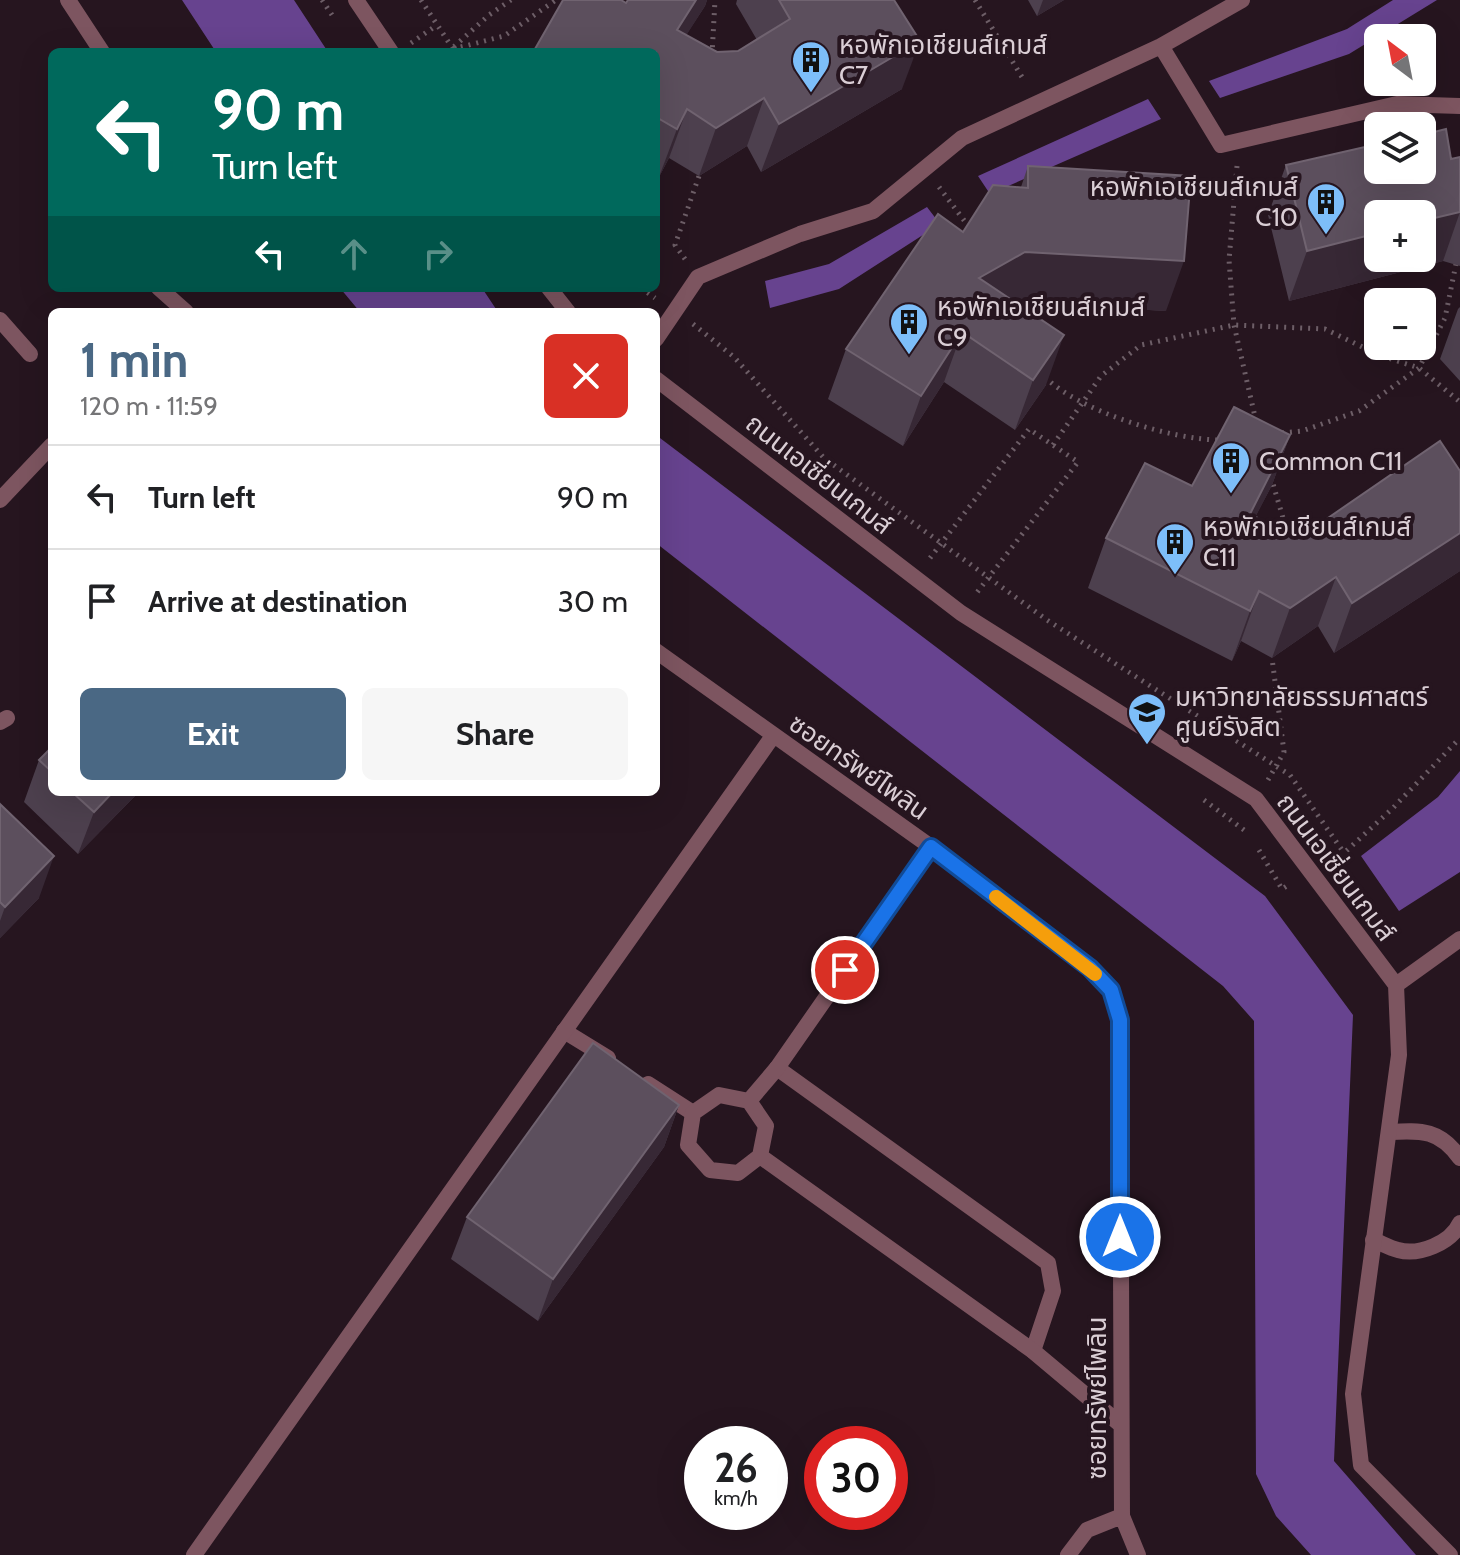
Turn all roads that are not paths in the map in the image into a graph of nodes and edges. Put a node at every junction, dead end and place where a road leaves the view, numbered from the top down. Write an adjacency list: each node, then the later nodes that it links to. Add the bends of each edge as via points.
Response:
1 (68, 0): 5 (street)
2 (356, 0): 6 (street)
3 (1242, 0): 4 (street)
4 (1161, 46): 7 (street, via 1221,145 1397,104); 13 (street, via 962,138 873,211 800,234 698,277)
5 (99, 48)
6 (388, 48)
7 (1460, 106)
8 (163, 292): 10 (street)
9 (552, 292): 11 (street)
10 (178, 308)
11 (565, 308)
12 (0, 320): 14 (street)
13 (660, 333)
14 (30, 354)
15 (660, 382): 22 (street, ถนนเอเซี่ยนเกมส์, via 961,613 1256,799)
16 (48, 449): 17 (street)
17 (0, 500)
18 (660, 654): 19 (street, ซอยทรัพย์ไพลิน)
19 (773, 736): 20 (street, ซอยทรัพย์ไพลิน); 23 (street)
20 (931, 847): 24 (street); 33 (street, ซอยทรัพย์ไพลิน, via 1090,968 1111,990 1120,1020)
21 (1460, 939): 22 (street)
22 (1396, 985): 27 (street, via 1399,1055)
23 (564, 1031): 26 (street); 35 (street)
24 (777, 1068): 25 (street); 32 (street, via 1048,1263 1053,1291)
25 (749, 1101): 26 (street, via 719,1095); 28 (street, via 766,1126)
26 (693, 1113): 28 (street, via 688,1145 710,1170 738,1173)
27 (1390, 1132): 29 (street, via 1421,1130 1449,1143); 31 (street)
28 (760, 1156): 32 (street)
29 (1460, 1158)
30 (1460, 1223): 31 (street, via 1431,1248 1401,1251)
31 (1373, 1240): 38 (street, via 1353,1394 1361,1465)
32 (1033, 1351): 33 (street)
33 (1120, 1424): 34 (street, ซอยทรัพย์ไพลิน)
34 (1122, 1516): 36 (street, via 1087,1530); 37 (street, ซอยทรัพย์ไพลิน)
35 (194, 1555)
36 (1068, 1555)
37 (1138, 1555)
38 (1450, 1555)

